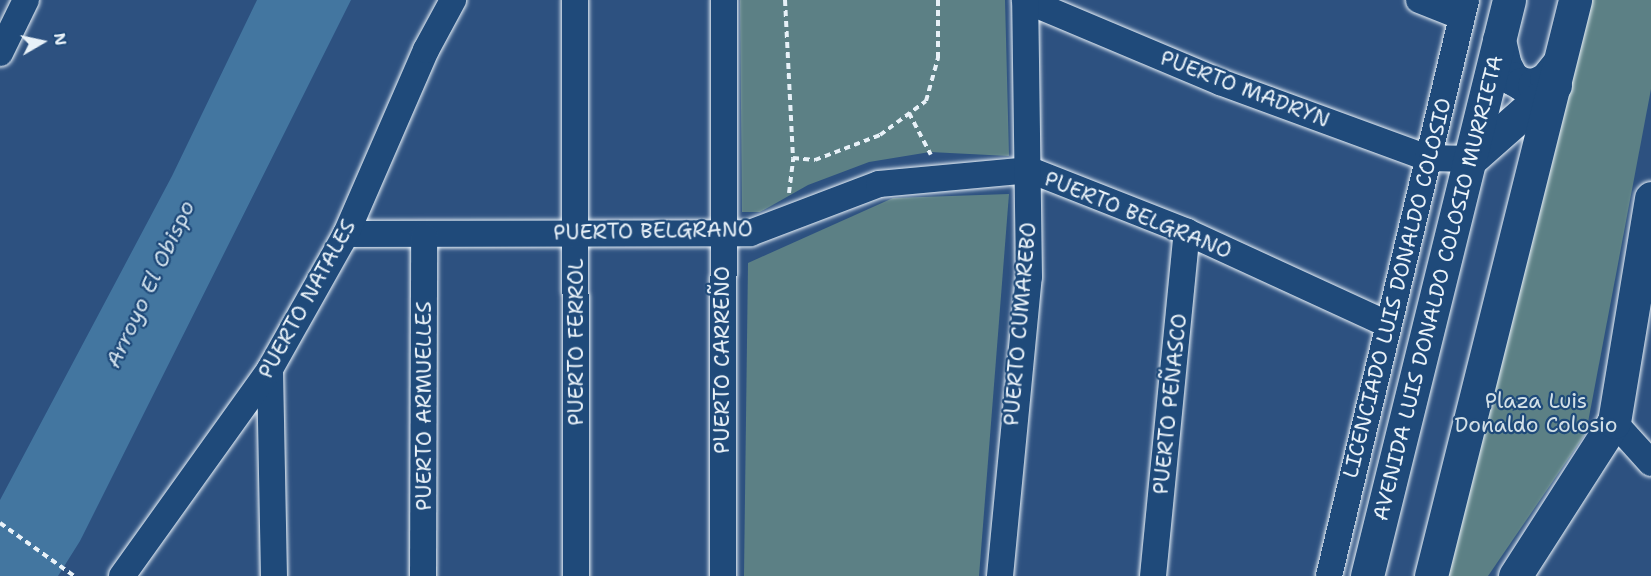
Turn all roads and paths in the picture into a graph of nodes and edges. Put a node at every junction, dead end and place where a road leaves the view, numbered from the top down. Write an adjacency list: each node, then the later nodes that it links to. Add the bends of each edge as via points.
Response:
1 (453, 0): 24 (street, PUERTO NATALES, via 426,50)
2 (575, 0): 22 (street, PUERTO FERROL)
3 (724, 0): 25 (street, PUERTO CARREÑO)
4 (785, 0): 15 (path, via 793,158 815,160 880,135)
5 (938, 0): 15 (path, via 938,58 926,101)
6 (1025, 0): 17 (street, PUERTO MADRYN, via 1220,82); 18 (street, PUERTO CUMAREBO)
7 (1419, 0): 11 (street)
8 (1509, 0): 12 (main road, AVENIDA LUIS DONALDO COLOSIO MURRIETA)
9 (1575, 0): 14 (main road)
10 (20, 2): 13 (street)
11 (1464, 8): 17 (street, LICENCIADO LUIS DONALDO COLOSIO)
12 (1499, 40): 14 (main road, via 1505,65 1512,78 1522,84 1534,85); 16 (main road, AVENIDA LUIS DONALDO COLOSIO MURRIETA)
13 (0, 53)
14 (1558, 72): 16 (main road); 19 (main road)
15 (909, 113): 20 (path)
16 (1479, 149): 17 (street, PUERTO MADRYN); 19 (main road, via 1505,140 1520,147); 41 (main road, AVENIDA LUIS DONALDO COLOSIO MURRIETA)
17 (1428, 158): 27 (street, LICENCIADO LUIS DONALDO COLOSIO)
18 (1030, 170): 20 (street, PUERTO BELGRANO); 23 (street, PUERTO BELGRANO); 38 (street, PUERTO CUMAREBO, via 1029,277)
19 (1532, 176): 42 (main road)
20 (943, 177): 25 (street, PUERTO BELGRANO, via 879,184 785,223 750,233)
21 (1649, 221): 29 (main road)
22 (576, 232): 25 (street, PUERTO BELGRANO); 26 (street, PUERTO BELGRANO); 36 (street, PUERTO FERROL)
23 (1187, 232): 27 (street, PUERTO BELGRANO); 39 (street, PUERTO PEÑASCO)
24 (346, 234): 26 (street, PUERTO BELGRANO); 28 (street, PUERTO NATALES)
25 (721, 234): 37 (street, PUERTO CARREÑO)
26 (424, 236): 35 (street, PUERTO ARMUELLES)
27 (1387, 324): 40 (street, LICENCIADO LUIS DONALDO COLOSIO)
28 (270, 369): 33 (street, PUERTO NATALES); 34 (street)
29 (1614, 422): 30 (street); 43 (main road)
30 (1651, 463)
31 (0, 523): 32 (path)
32 (74, 576)
33 (122, 576)
34 (274, 576)
35 (423, 576)
36 (576, 576)
37 (723, 576)
38 (1000, 576)
39 (1153, 576)
40 (1329, 576)
41 (1367, 576)
42 (1431, 576)
43 (1515, 576)

